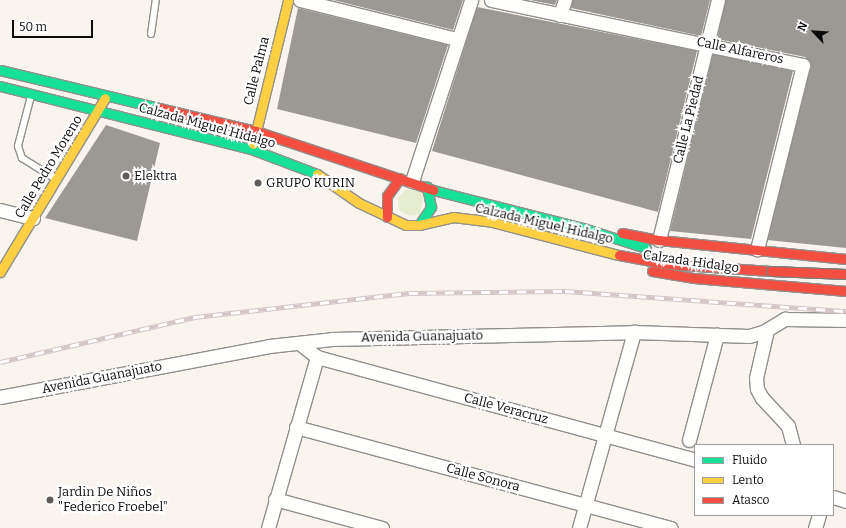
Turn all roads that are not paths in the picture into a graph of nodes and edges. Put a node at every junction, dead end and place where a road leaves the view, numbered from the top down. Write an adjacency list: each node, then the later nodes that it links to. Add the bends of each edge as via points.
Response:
1 (156, 0): 9 (lane)
2 (288, 0): 17 (main road, Calle Palma)
3 (300, 0): 10 (street)
4 (471, 0): 10 (street)
5 (491, 0): 8 (street, Calle Alfareros)
6 (565, 0): 8 (street)
7 (718, 0): 11 (street, Calle La Piedad)
8 (560, 15): 11 (street, Calle Alfareros)
9 (151, 34)
10 (456, 39): 20 (street)
11 (708, 44): 27 (street, Calle La Piedad); 28 (street, Calle Alfareros, via 803,65)
12 (0, 70): 15 (main road, Calzada Miguel Hidalgo)
13 (0, 86): 14 (main road, Calzada Miguel Hidalgo)
14 (32, 94): 16 (main road, Calzada Miguel Hidalgo); 19 (lane, via 18,146 22,158)
15 (106, 96): 16 (main road, Calle Pedro Moreno); 17 (main road, Calzada Miguel Hidalgo)
16 (97, 111): 18 (main road, Calzada Miguel Hidalgo); 19 (main road, Calle Pedro Moreno)
17 (256, 131): 18 (main road, Calle Palma); 20 (main road, Calzada Miguel Hidalgo)
18 (251, 149): 23 (main road, Calzada Miguel Hidalgo, via 314,172 359,203)
19 (56, 180): 24 (main road, Calle Pedro Moreno)
20 (406, 180): 21 (main road, Calzada Miguel Hidalgo); 23 (main road, via 387,196)
21 (427, 186): 25 (main road, via 431,207); 27 (main road, Calzada Miguel Hidalgo, via 452,196 583,228 636,246)
22 (0, 210): 24 (street)
23 (387, 217): 25 (main road, Calzada Miguel Hidalgo, via 406,225)
24 (33, 218): 31 (main road, Calle Pedro Moreno)
25 (419, 225): 26 (main road, Calzada Miguel Hidalgo, via 453,217 492,222)
26 (537, 234): 32 (main road, Calzada Miguel Hidalgo, bridge, via 667,264); 33 (main road, Calzada Hidalgo, via 640,268 694,278)
27 (660, 245): 28 (main road, Calzada Miguel Hidalgo)
28 (756, 249): 30 (main road, Calzada Miguel Hidalgo)
29 (676, 252): 30 (main road, via 773,259)
30 (846, 258): 33 (main road)
31 (0, 272)
32 (846, 274)
33 (842, 291)
34 (846, 320): 35 (street, Avenida Guanajuato, via 785,319)
35 (767, 330): 37 (street, Avenida Guanajuato, via 749,336); 44 (street, via 756,378 757,389 788,426)
36 (634, 332): 37 (street, Avenida Guanajuato); 38 (street, Avenida Guanajuato, via 332,339); 42 (street)
37 (717, 335): 43 (street)
38 (299, 343): 39 (street); 40 (street, Avenida Guanajuato, via 269,346)
39 (317, 357): 41 (street); 42 (street, Calle Veracruz)
40 (0, 397)
41 (296, 427): 47 (street); 49 (street, Calle Sonora)
42 (606, 436): 45 (street, Calle Veracruz); 49 (street)
43 (689, 440)
44 (793, 444)
45 (694, 460)
46 (834, 497): 48 (street)
47 (275, 499): 51 (street); 52 (street)
48 (846, 501)
49 (585, 505): 53 (street); 54 (street, Calle Sonora)
50 (819, 516): 55 (street)
51 (268, 528)
52 (382, 528)
53 (579, 528)
54 (671, 528)
55 (815, 528)

